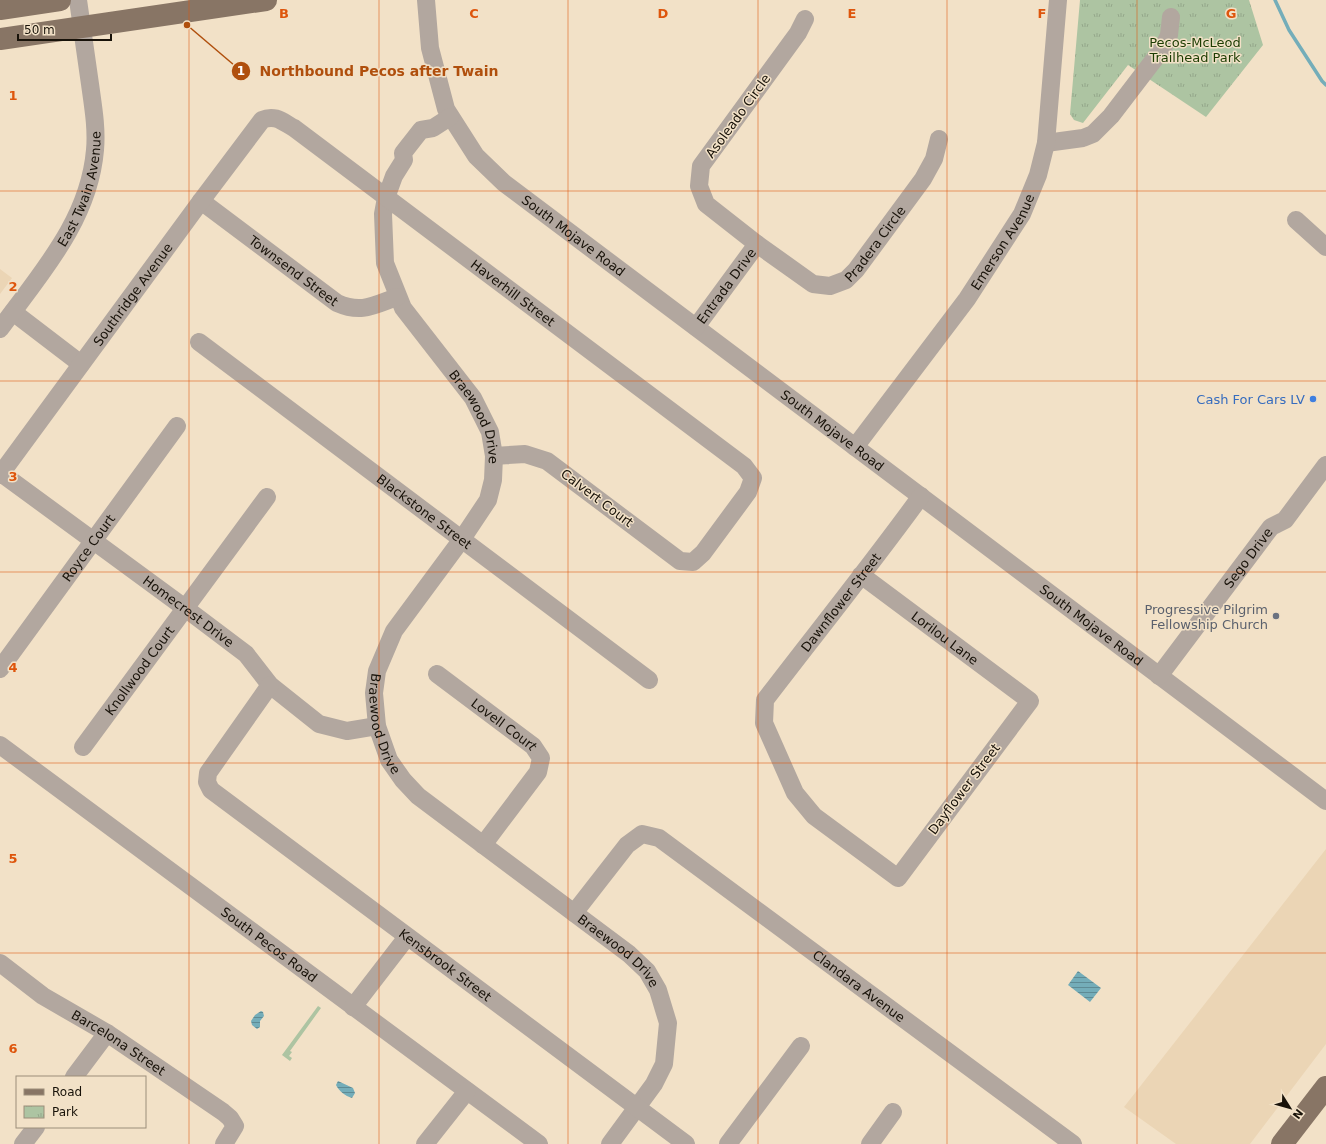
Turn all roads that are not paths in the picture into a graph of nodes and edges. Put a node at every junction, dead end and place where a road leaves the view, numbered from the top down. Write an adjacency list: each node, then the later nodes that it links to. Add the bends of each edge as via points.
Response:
1 (60, 0): 6 (main road)
2 (78, 0): 9 (street)
3 (266, 0): 9 (main road)
4 (426, 0): 12 (street, South Mojave Road, via 430,48)
5 (1058, 0): 14 (street, Emerson Avenue)
6 (0, 9)
7 (1171, 17): 14 (street, via 1169,35 1163,48 1111,116 1093,134 1083,138)
8 (805, 19): 18 (street, Asoleado Circle, via 798,33 701,166 699,186 706,204)
9 (82, 27): 10 (main road); 21 (street, East Twain Avenue, via 96,138 86,197 58,251)
10 (0, 40)
11 (268, 117): 15 (street, Haverhill Street, via 294,128); 16 (street, Southridge Avenue, via 262,120)
12 (450, 117): 15 (street, Braewood Drive, via 433,128 421,130 403,153 404,160 394,176); 22 (street, South Mojave Road, via 476,156 504,183)
13 (939, 139): 18 (street, Pradera Circle, via 934,159 923,179 846,280 830,286 813,284)
14 (1046, 143): 27 (street, Emerson Avenue, via 1038,175 1022,214 967,299)
15 (386, 198): 20 (street, Braewood Drive, via 383,214 386,263); 35 (street, Haverhill Street, via 744,466 753,478 748,492 703,553)
16 (201, 201): 20 (street, Townsend Street, via 337,303 363,309); 25 (street, Southridge Avenue)
17 (1296, 220): 19 (street)
18 (758, 244): 22 (street, Entrada Drive)
19 (1326, 247)
20 (397, 297): 28 (street, Braewood Drive, via 473,398 490,432)
21 (13, 312): 23 (street, East Twain Avenue); 25 (street)
22 (696, 327): 27 (street, South Mojave Road)
23 (0, 329)
24 (199, 342): 33 (street, Blackstone Street)
25 (81, 364): 30 (street, Southridge Avenue)
26 (177, 426): 34 (street, Royce Court)
27 (855, 447): 31 (street, South Mojave Road)
28 (494, 456): 33 (street, Braewood Drive, via 493,480 488,500); 35 (street, Calvert Court, via 525,454 547,461 680,561)
29 (1326, 465): 40 (street, Sego Drive, via 1285,520 1271,527)
30 (1, 474): 34 (street, Homecrest Drive)
31 (921, 496): 36 (street, Dawnflower Street); 40 (street, South Mojave Road)
32 (267, 497): 37 (street, Knollwood Court)
33 (462, 539): 41 (street, Blackstone Street); 44 (street, Braewood Drive, via 394,631 377,671 374,693)
34 (94, 541): 37 (street, Homecrest Drive); 38 (street, Royce Court)
35 (693, 562)
36 (861, 575): 43 (street, Lorilou Lane); 49 (street, Dawnflower Street, via 765,700 764,723 795,793 814,816)
37 (185, 608): 42 (street, Homecrest Drive, via 246,654); 46 (street, Knollwood Court)
38 (0, 669)
39 (437, 674): 48 (street, Lovell Court, via 533,746 542,758 538,772)
40 (1159, 676): 47 (street, South Mojave Road)
41 (650, 680)
42 (270, 684): 44 (street, Homecrest Drive, via 319,724 347,731); 51 (street, Kensbrook Street, via 208,773 207,782 211,790)
43 (1030, 701): 49 (street, Dayflower Street)
44 (377, 726): 48 (street, Braewood Drive, via 389,760 403,780 418,796)
45 (0, 745): 53 (street, South Pecos Road)
46 (83, 747)
47 (1326, 801)
48 (483, 845): 50 (street, Braewood Drive)
49 (898, 878)
50 (574, 913): 59 (street, Braewood Drive, via 647,970 658,990 668,1023 664,1064 654,1084); 70 (street, Clandara Avenue, via 627,845 642,834 659,838)
51 (407, 937): 53 (street); 59 (street, Kensbrook Street)
52 (0, 963): 54 (street, Barcelona Street, via 43,996)
53 (353, 1007): 58 (street, South Pecos Road)
54 (107, 1033): 56 (street); 63 (street, Barcelona Street, via 230,1118 235,1126)
55 (801, 1046): 68 (street)
56 (75, 1076)
57 (1326, 1087): 71 (main road)
58 (467, 1090): 64 (street); 65 (street, South Pecos Road)
59 (637, 1107): 66 (street, Braewood Drive); 67 (street, Kensbrook Street)
60 (893, 1112): 69 (street)
61 (35, 1128): 62 (street)
62 (23, 1144)
63 (224, 1144)
64 (425, 1144)
65 (539, 1144)
66 (610, 1144)
67 (686, 1144)
68 (728, 1144)
69 (870, 1144)
70 (1073, 1144)
71 (1282, 1144)

